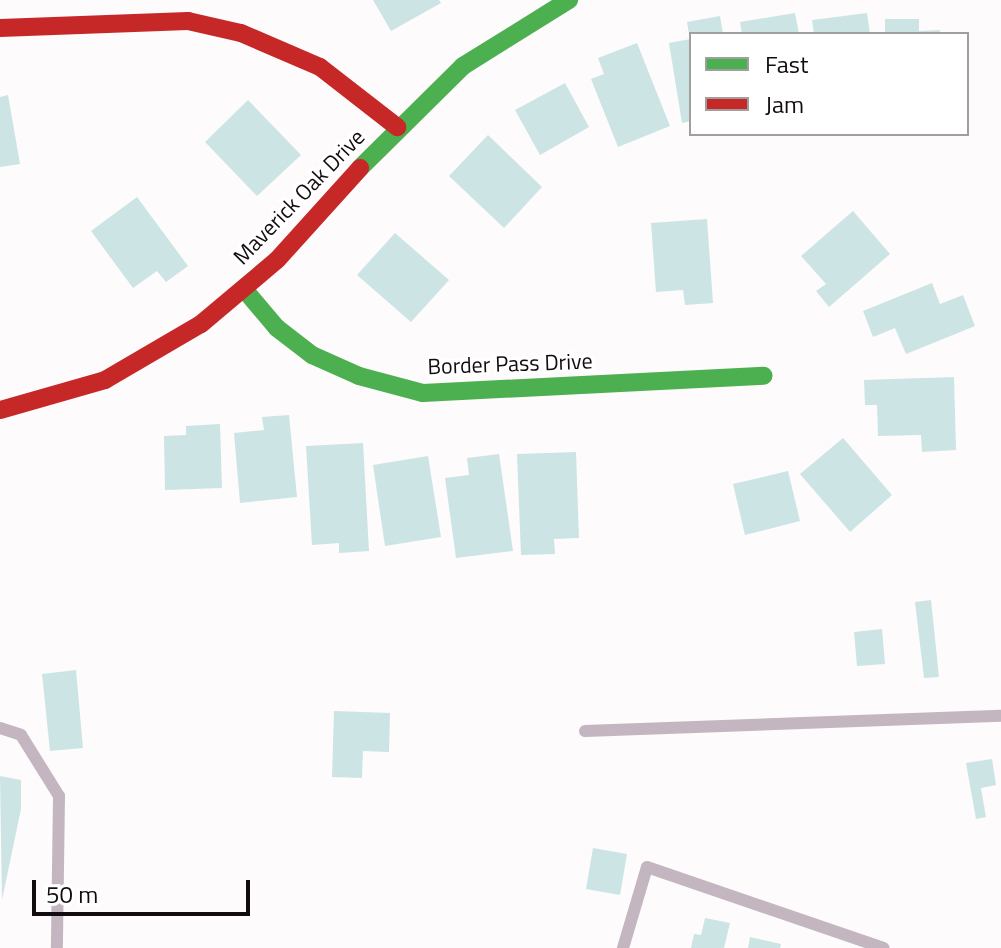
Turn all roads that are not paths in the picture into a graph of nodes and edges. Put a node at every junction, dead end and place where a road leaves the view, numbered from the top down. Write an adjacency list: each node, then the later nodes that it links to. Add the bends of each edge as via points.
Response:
1 (569, 0): 3 (street, Maverick Oak Drive, via 463,66)
2 (0, 28): 3 (street, via 188,21 241,33 320,67)
3 (397, 127): 4 (street, Maverick Oak Drive, via 318,218)
4 (244, 289): 5 (street, Border Pass Drive, via 277,328 312,355 359,376 423,393); 6 (street, Maverick Oak Drive, via 161,350 105,380)
5 (764, 376)
6 (0, 410)
7 (1001, 716): 9 (lane)
8 (0, 728): 10 (lane, via 21,735 59,796)
9 (585, 731)
10 (57, 948)
11 (623, 948): 12 (lane, via 647,867)
12 (884, 948)

